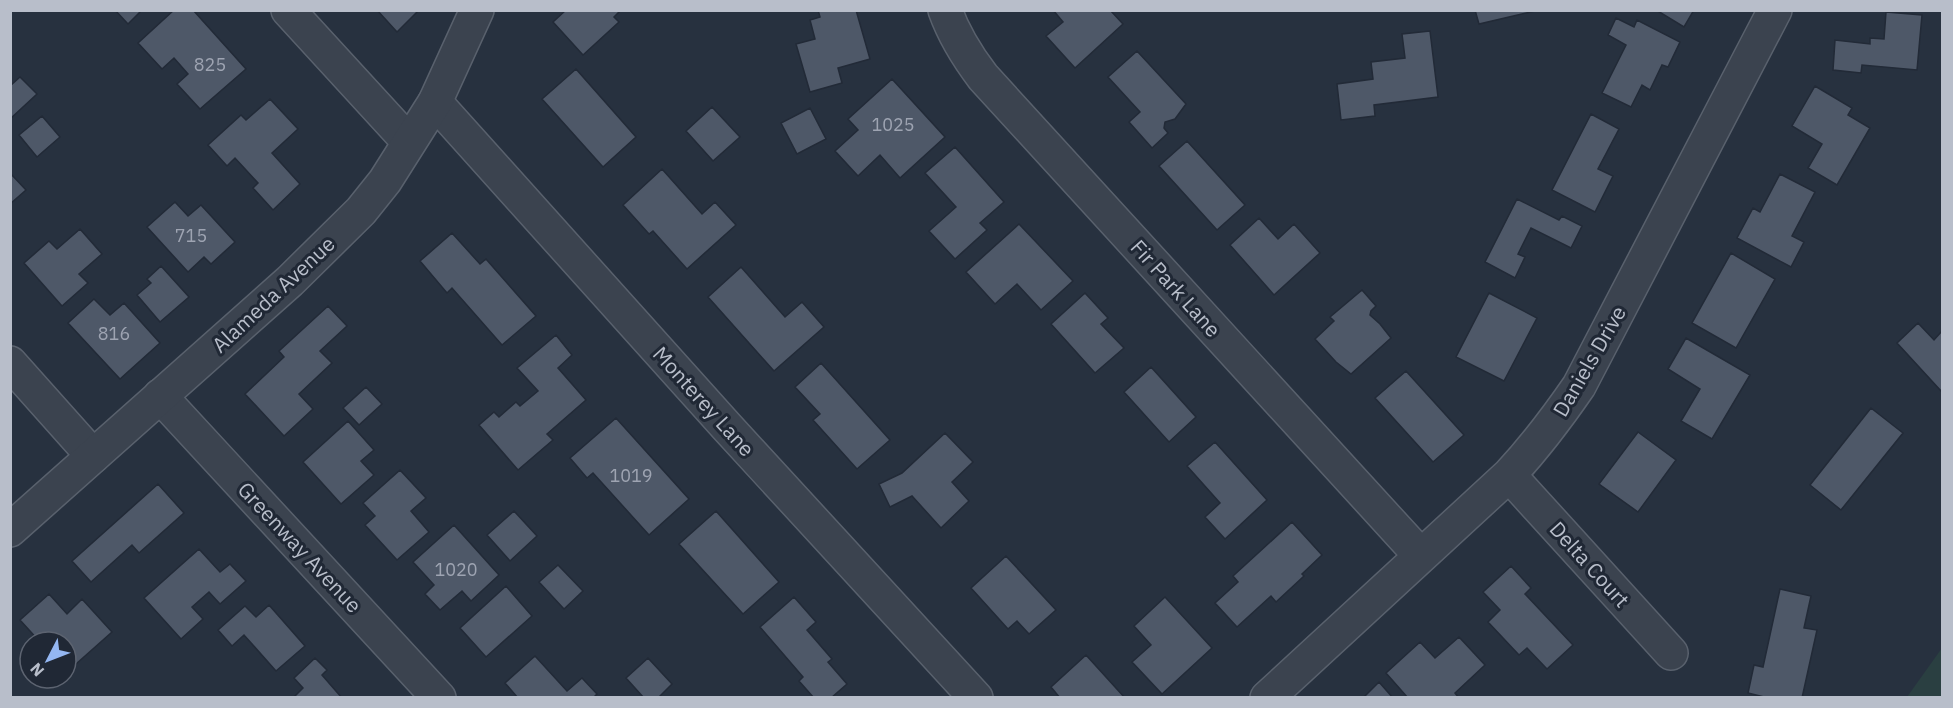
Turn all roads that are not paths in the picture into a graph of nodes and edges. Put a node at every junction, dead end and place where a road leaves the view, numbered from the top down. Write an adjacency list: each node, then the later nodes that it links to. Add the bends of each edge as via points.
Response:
1 (288, 10): 6 (street)
2 (477, 10): 5 (street, Alameda Avenue)
3 (945, 10): 12 (street, Fir Park Lane, via 971,63 983,77)
4 (1774, 10): 10 (street, Daniels Drive, via 1579,386)
5 (435, 102): 6 (street, Alameda Avenue); 15 (street, Monterey Lane)
6 (409, 142): 8 (street, Alameda Avenue, via 367,203 326,246)
7 (10, 363): 9 (street)
8 (160, 396): 9 (street, Alameda Avenue); 14 (street, Greenway Avenue)
9 (93, 456): 11 (street, Alameda Avenue)
10 (1509, 475): 12 (street, Daniels Drive); 13 (street, Delta Court)
11 (10, 530)
12 (1421, 556): 16 (street, Daniels Drive)
13 (1671, 653)
14 (439, 698)
15 (976, 698)
16 (1267, 698)

